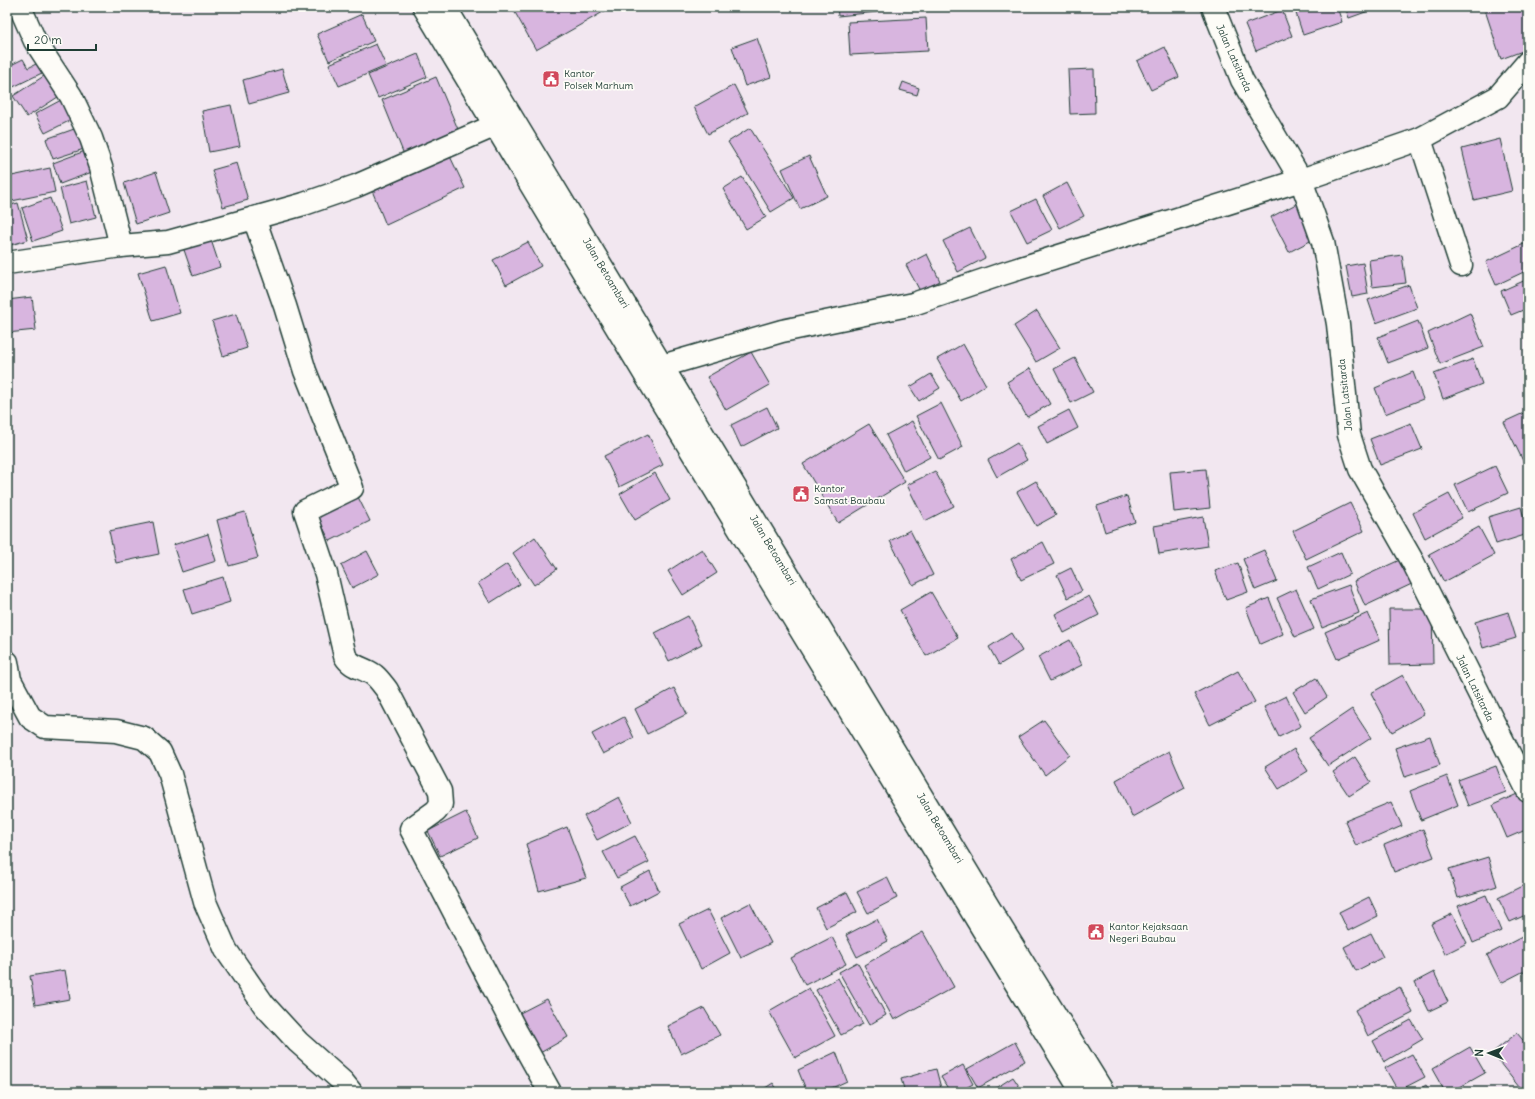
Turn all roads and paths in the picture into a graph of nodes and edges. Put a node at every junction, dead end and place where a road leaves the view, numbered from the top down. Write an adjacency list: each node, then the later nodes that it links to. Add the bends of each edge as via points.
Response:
1 (20, 7): 10 (street, via 35,41 71,96 91,138)
2 (424, 7): 6 (street, Jalan Betoambari)
3 (445, 7): 13 (street, Jalan Betoambari)
4 (1213, 7): 8 (street, Jalan Latsitarda, via 1242,80)
5 (1528, 62): 7 (street, via 1498,97)
6 (496, 125): 9 (street, via 356,186); 14 (street, Jalan Betoambari)
7 (1420, 139): 8 (street); 12 (street)
8 (1302, 180): 13 (street, via 913,304 782,331); 16 (street, Jalan Latsitarda, via 1323,242 1338,324 1349,435 1360,469 1413,562)
9 (254, 218): 10 (street, via 168,242); 18 (street, via 305,371 352,488 305,511 326,574 345,656 349,663 375,676 387,690 440,791 441,804 436,812 411,829)
10 (121, 246): 11 (street)
11 (7, 263)
12 (1461, 265)
13 (662, 366): 14 (street, Jalan Betoambari)
14 (819, 644): 19 (street, Jalan Betoambari); 20 (street, Jalan Betoambari)
15 (7, 662): 17 (street, via 10,680 30,717 45,727 116,731 144,738 160,752 170,774 205,902 226,950 264,1005 298,1042)
16 (1528, 791)
17 (351, 1092)
18 (550, 1092)
19 (1082, 1092)
20 (1103, 1092)

